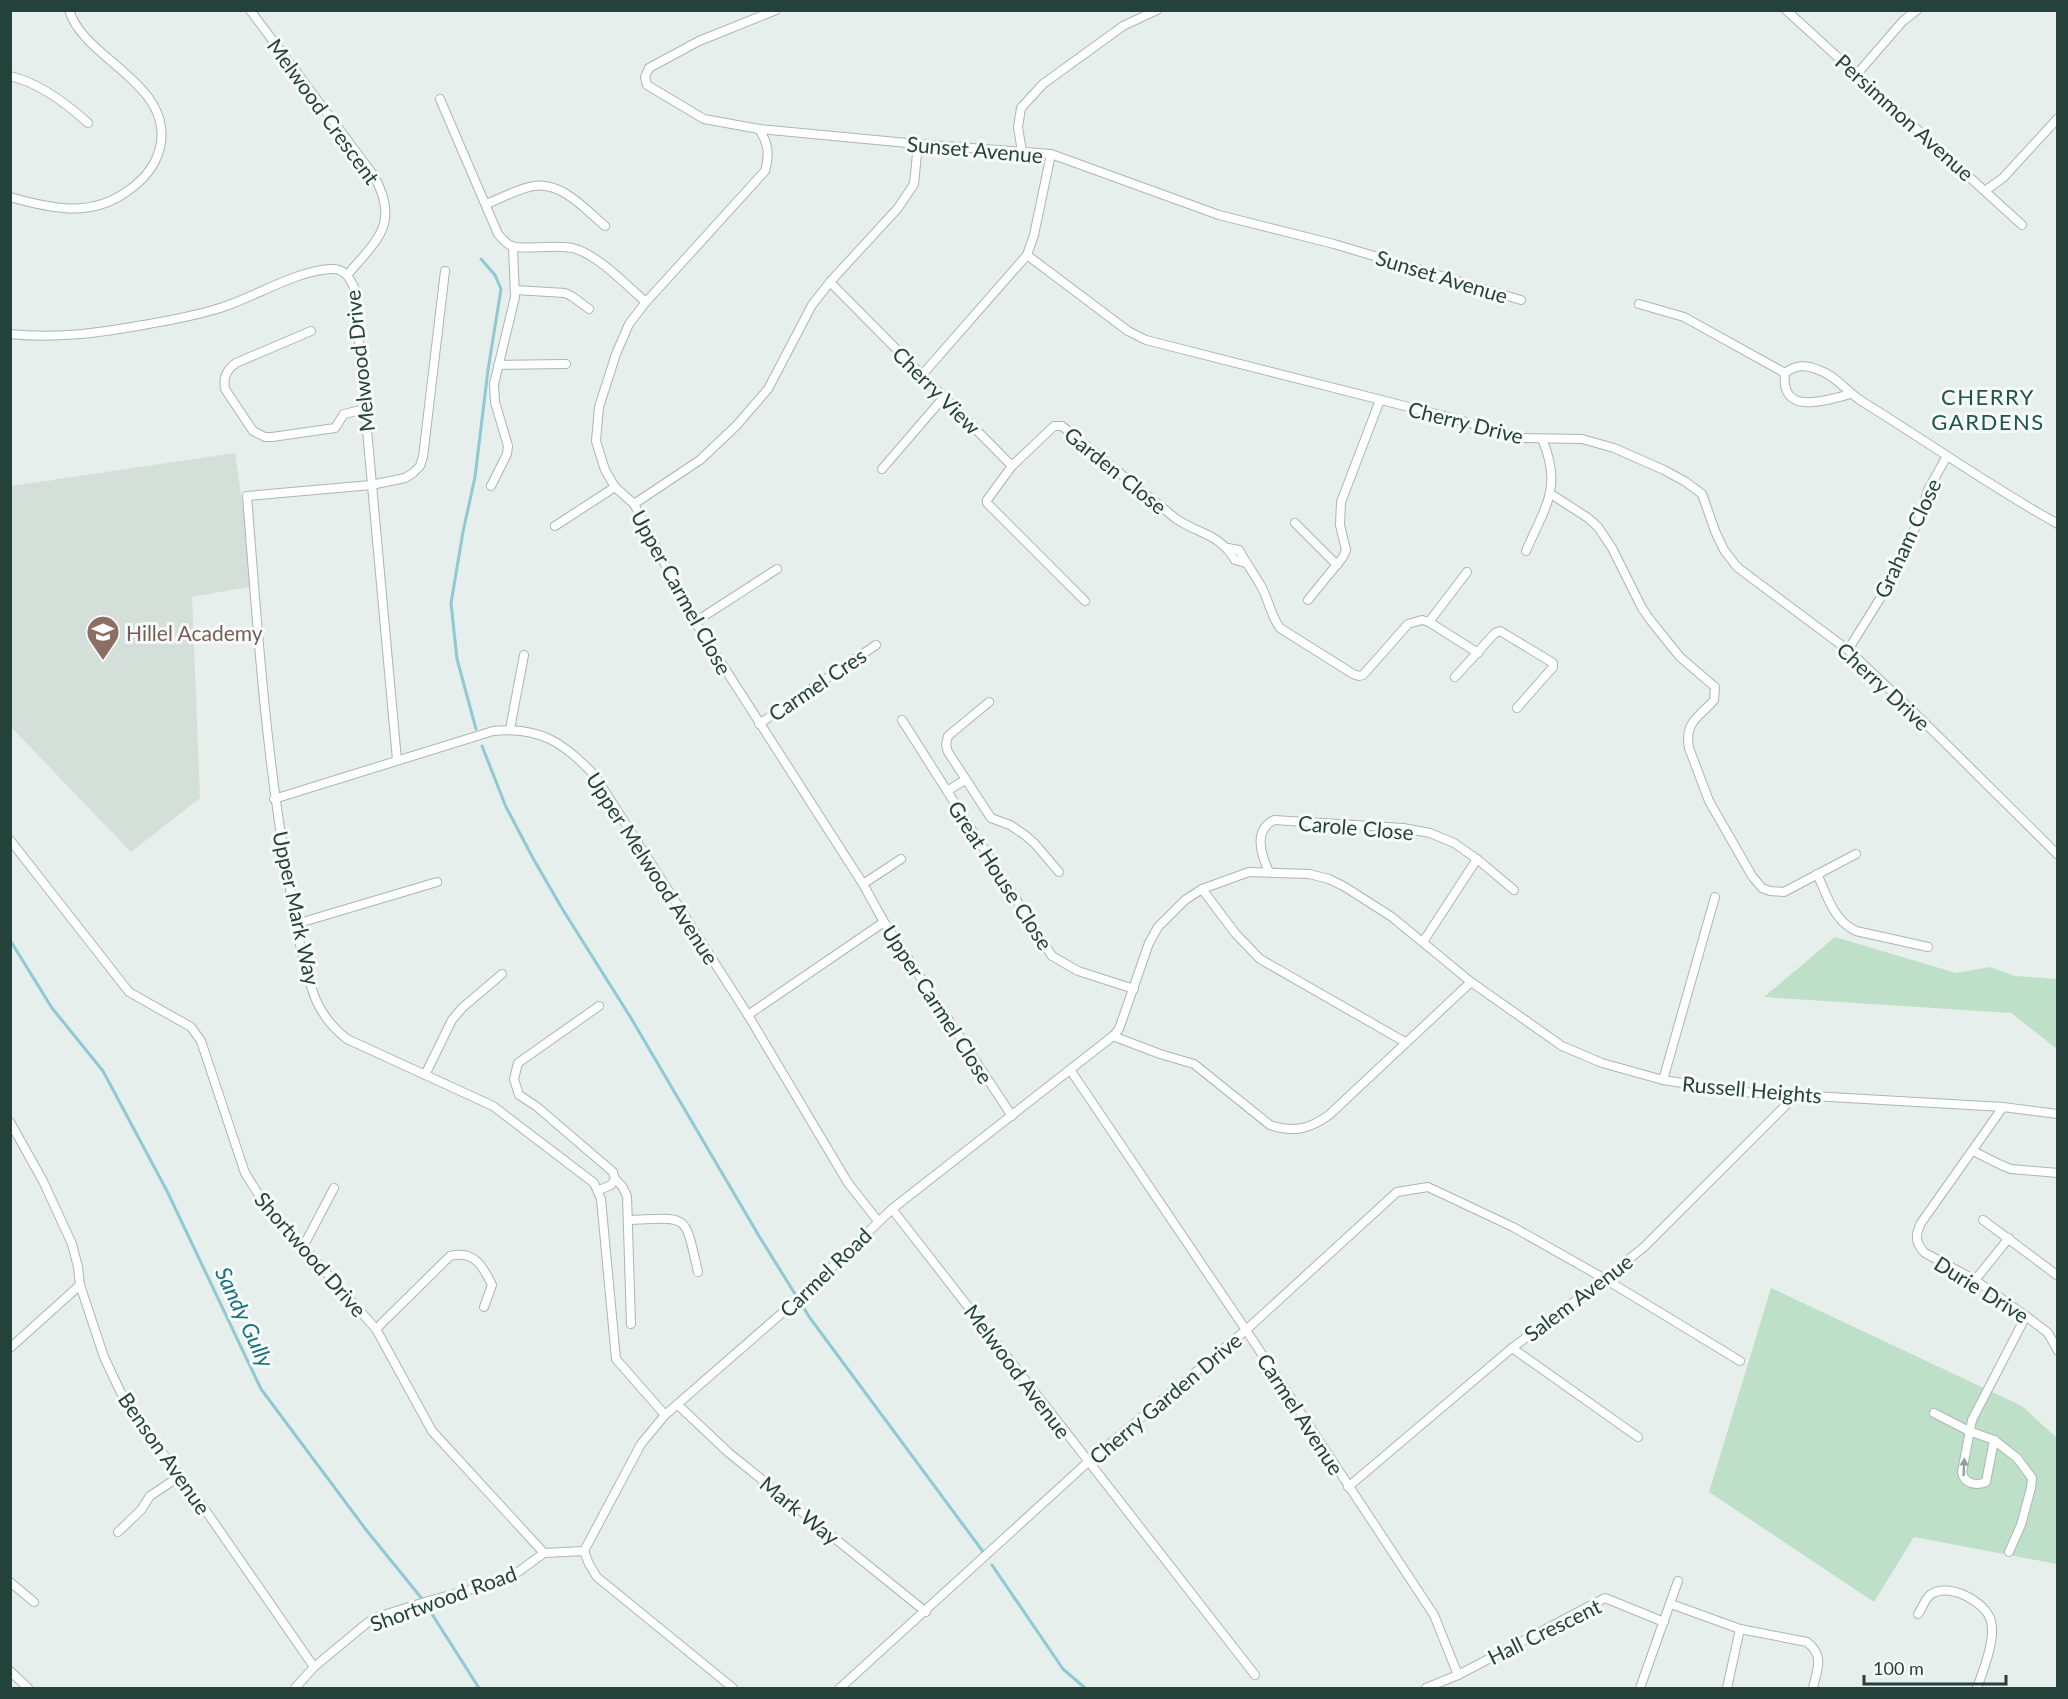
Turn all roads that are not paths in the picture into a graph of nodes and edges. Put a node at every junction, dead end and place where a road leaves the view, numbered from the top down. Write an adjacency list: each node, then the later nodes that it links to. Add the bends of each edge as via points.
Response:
1 (69, 10): 17 (street, via 81,32 123,69 151,102 162,133 159,153 152,169 138,184 97,207 72,209)
2 (250, 10): 24 (street, Melwood Crescent, via 382,190 386,210 380,238)
3 (776, 10): 12 (street, Sunset Avenue, via 699,41 649,68 645,77 647,86 704,119)
4 (1157, 10): 14 (street, via 1123,26 1043,84 1021,108 1018,127)
5 (1786, 10): 7 (street, Persimmon Avenue)
6 (1917, 10): 7 (street)
7 (1857, 74): 16 (street, Persimmon Avenue)
8 (10, 76): 11 (street, via 54,96)
9 (440, 99): 18 (street)
10 (2058, 118): 16 (street, via 2004,178)
11 (88, 123)
12 (759, 129): 13 (street, Sunset Avenue); 28 (street, Upper Carmel Close, via 768,152 765,171)
13 (918, 144): 14 (street, Sunset Avenue); 25 (street, via 914,184 898,208)
14 (1022, 152): 15 (street, Sunset Avenue)
15 (1051, 154): 22 (street); 27 (street, Sunset Avenue, via 1219,215 1334,244)
16 (1986, 190): 19 (street, Persimmon Avenue)
17 (10, 197)
18 (486, 204): 20 (street, via 534,186 551,187 567,194); 21 (street, via 498,234)
19 (2022, 225)
20 (605, 226)
21 (513, 247): 26 (street); 28 (street, via 562,245 578,249)
22 (1027, 255): 36 (street); 39 (street, Cherry Drive, via 1128,331 1146,340)
23 (445, 271): 45 (street, via 420,466 405,478)
24 (348, 274): 32 (street, Melwood Drive, via 335,269 320,270 223,307 177,319 66,336); 40 (street, Melwood Drive, via 354,287)
25 (830, 282): 36 (street, Cherry View); 49 (street, via 812,305 768,389 700,460)
26 (515, 290): 30 (street, via 565,293); 34 (street)
27 (1521, 300)
28 (646, 302): 47 (street, Upper Carmel Close, via 629,324 599,407 596,441)
29 (1640, 304): 35 (street, via 1684,317)
30 (589, 309)
31 (311, 331): 40 (street, via 236,363 227,371 225,389 253,431 272,437 335,428 344,414)
32 (10, 334)
33 (566, 364): 34 (street)
34 (498, 365): 46 (street, via 494,393 508,446)
35 (1785, 373): 37 (street, via 1793,367 1811,367 1830,375); 37 (street, via 1783,385 1794,400 1817,402)
36 (922, 375): 38 (street, Cherry View)
37 (1850, 394): 42 (street)
38 (944, 397): 43 (street, Cherry View); 44 (street)
39 (1380, 400): 41 (street, Cherry Drive, via 1522,438); 54 (street, via 1341,502 1340,525 1346,550)
40 (364, 409): 45 (street, Melwood Drive)
41 (1542, 439): 48 (street, via 1551,464); 62 (street, Cherry Drive, via 1582,439 1614,448 1686,482 1702,494 1714,531 1737,567)
42 (1947, 456): 51 (street); 62 (street, Graham Close, via 1928,490 1891,581)
43 (1012, 466): 58 (street, via 987,503); 60 (street, Garden Close, via 1054,426 1062,426 1175,518 1216,538 1235,560 1246,563 1280,628 1359,676 1366,673 1408,624)
44 (882, 470)
45 (371, 485): 71 (street, Melwood Drive); 74 (street, Upper Mark Way, via 246,496)
46 (491, 486)
47 (615, 487): 49 (street, Upper Carmel Close); 52 (street)
48 (1551, 494): 53 (street); 82 (street, via 1598,527 1651,621 1680,657 1715,687 1714,700 1691,724 1689,747 1709,801 1756,883 1770,891 1784,892)
49 (634, 504): 59 (street, Upper Carmel Close)
50 (1295, 523): 54 (street)
51 (2058, 524)
52 (555, 526)
53 (1527, 551)
54 (1336, 566): 57 (street)
55 (777, 569): 59 (street)
56 (1467, 572): 60 (street)
57 (1308, 600)
58 (1085, 601)
59 (695, 622): 69 (street, Upper Carmel Close)
60 (1429, 622): 63 (street)
61 (876, 645): 69 (street, Carmel Cres)
62 (1848, 650): 77 (street, Cherry Drive)
63 (1478, 653): 65 (street); 67 (street, via 1500,631 1553,663)
64 (524, 655): 70 (street)
65 (1455, 677)
66 (989, 702): 72 (street, via 947,739 948,752)
67 (1517, 708)
68 (902, 720): 73 (street, Great House Close)
69 (759, 724): 84 (street, Upper Carmel Close)
70 (510, 729): 71 (street, Upper Melwood Avenue); 96 (street, Upper Melwood Avenue, via 536,733 559,743 595,776)
71 (397, 760): 74 (street, Upper Melwood Avenue)
72 (965, 780): 73 (street); 80 (street, via 991,818 1025,835)
73 (947, 791): 94 (street, Great House Close, via 1052,956 1078,971)
74 (274, 799): 89 (street, Upper Mark Way)
75 (10, 840): 117 (street, Shortwood Drive, via 129,992 191,1027 201,1041 245,1173 262,1200)
76 (1856, 854): 82 (street)
77 (2058, 855)
78 (901, 859): 84 (street)
79 (1477, 859): 81 (street, Carole Close, via 1430,833 1274,820 1261,832 1262,856); 86 (street, Carole Close); 90 (street)
80 (1059, 872)
81 (1269, 872): 85 (street, Russell Heights, via 1249,872); 90 (street, Russell Heights, via 1329,879 1392,917)
82 (1817, 874): 91 (street, via 1846,927)
83 (437, 882): 89 (street)
84 (863, 884): 88 (street, Upper Carmel Close)
85 (1202, 889): 94 (street, Russell Heights, via 1158,927); 98 (street, via 1260,959)
86 (1515, 890)
87 (1715, 897): 101 (street)
88 (884, 922): 96 (street); 105 (street, Upper Carmel Close)
89 (296, 924): 100 (street, Upper Mark Way, via 316,999 335,1029 346,1039)
90 (1423, 942): 93 (street, Russell Heights)
91 (1928, 946)
92 (502, 974): 100 (street, via 452,1020)
93 (1472, 982): 98 (street); 101 (street, Russell Heights, via 1562,1046 1602,1063)
94 (1134, 989): 97 (street, Russell Heights)
95 (599, 1006): 109 (street, via 518,1063 514,1079 519,1095 614,1172)
96 (748, 1015): 115 (street, Upper Melwood Avenue, via 848,1183)
97 (1113, 1036): 98 (street, via 1194,1064 1270,1125 1283,1130 1315,1126); 99 (street, Carmel Road)
98 (1405, 1042)
99 (1071, 1071): 105 (street, Carmel Road); 127 (street, Carmel Avenue)
100 (425, 1075): 111 (street, Upper Mark Way, via 493,1106 588,1177)
101 (1663, 1080): 102 (street, Russell Heights, via 1742,1092)
102 (1796, 1095): 103 (street, Russell Heights); 120 (street, Salem Avenue, via 1645,1246)
103 (2003, 1107): 104 (street, Russell Heights); 107 (street, Durie Drive)
104 (2058, 1114)
105 (1012, 1116): 112 (street, Carmel Road)
106 (10, 1122): 122 (street, Benson Avenue, via 44,1181 72,1244)
107 (1973, 1151): 108 (street, via 2012,1169); 121 (street, Durie Drive, via 1921,1223 1916,1240 1925,1253)
108 (2058, 1173)
109 (615, 1179): 111 (street); 113 (street, via 627,1196)
110 (334, 1188): 117 (street)
111 (599, 1190): 134 (street, via 616,1359)
112 (892, 1209): 115 (street, Carmel Road); 138 (street, Melwood Avenue)
113 (628, 1220): 118 (street, via 681,1221 688,1230); 125 (street)
114 (1983, 1220): 116 (street)
115 (878, 1221): 132 (street, Carmel Road, via 805,1293)
116 (2009, 1238): 119 (street); 121 (street)
117 (303, 1247): 126 (street, Shortwood Drive)
118 (698, 1272)
119 (2058, 1276)
120 (1605, 1279): 127 (street, Cherry Garden Drive, via 1513,1227 1428,1187 1397,1192); 129 (street, Salem Avenue); 131 (street, Cherry Garden Drive)
121 (1975, 1280): 124 (street, Durie Drive)
122 (80, 1285): 128 (street); 139 (street, Benson Avenue, via 120,1392)
123 (484, 1307): 126 (street, via 492,1285 484,1266 475,1258 457,1254 450,1256)
124 (2026, 1316): 130 (street, Durie Drive, via 2048,1333); 135 (street, via 1977,1408)
125 (631, 1324)
126 (376, 1329): 144 (street, Shortwood Drive, via 432,1431)
127 (1246, 1330): 138 (street, Cherry Garden Drive); 140 (street, Carmel Avenue)
128 (10, 1348)
129 (1512, 1348): 136 (street); 140 (street, Salem Avenue)
130 (2058, 1351)
131 (1740, 1361)
132 (678, 1405): 134 (street, Carmel Road); 149 (street, Mark Way, via 729,1453)
133 (1934, 1413): 135 (street)
134 (665, 1415): 142 (street, Carmel Road, via 641,1444)
135 (1969, 1431): 137 (street); 137 (street, one-way to 135, via 1986,1482 1968,1483 1962,1472)
136 (1638, 1437)
137 (1994, 1440): 143 (street, via 2017,1458 2032,1478 2021,1525)
138 (1088, 1462): 149 (street, Cherry Garden Drive); 155 (street, Melwood Avenue)
139 (180, 1476): 141 (street, via 150,1496); 153 (street, Benson Avenue)
140 (1348, 1487): 156 (street, Carmel Avenue, via 1434,1615)
141 (118, 1532)
142 (584, 1551): 144 (street); 159 (street, via 597,1577)
143 (2009, 1552)
144 (544, 1553): 153 (street, Shortwood Road, via 518,1572 484,1587 377,1617)
145 (1678, 1581): 148 (street)
146 (10, 1582): 147 (street)
147 (34, 1602)
148 (1671, 1604): 151 (street); 152 (street)
149 (926, 1612): 160 (street, Cherry Garden Drive)
150 (1918, 1614): 165 (street, via 1930,1595 1942,1590 1956,1592 1983,1606 1991,1622 1990,1650)
151 (1665, 1622): 156 (street, Hall Crescent, via 1605,1598); 162 (street)
152 (1740, 1629): 163 (street); 164 (street, via 1807,1642 1816,1649 1819,1657)
153 (314, 1668): 158 (street, Shortwood Road)
154 (10, 1671): 157 (street)
155 (1255, 1675)
156 (1458, 1675): 161 (street, Hall Crescent)
157 (28, 1689)
158 (295, 1689)
159 (733, 1689)
160 (840, 1689)
161 (1425, 1689)
162 (1640, 1689)
163 (1727, 1689)
164 (1813, 1689)
165 (1977, 1689)

